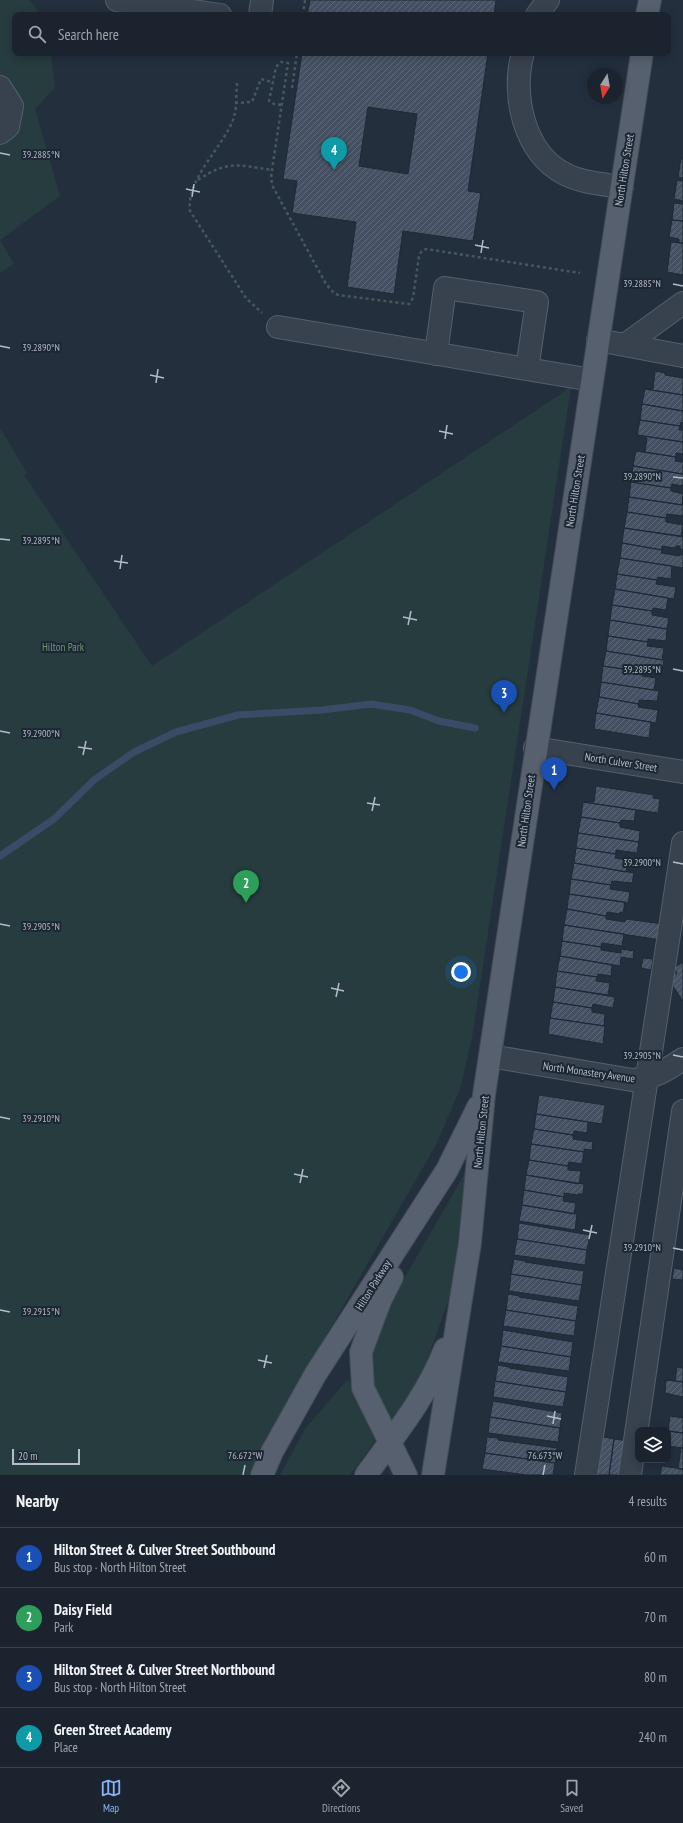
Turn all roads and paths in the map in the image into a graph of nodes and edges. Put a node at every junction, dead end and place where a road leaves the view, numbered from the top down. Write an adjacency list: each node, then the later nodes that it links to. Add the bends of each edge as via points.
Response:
1 (117, 0): 6 (street)
2 (262, 0): 8 (street)
3 (305, 0): 9 (path)
4 (548, 0): 10 (street)
5 (650, 0): 11 (main road)
6 (147, 2): 7 (street)
7 (203, 12)
8 (260, 12)
9 (303, 12)
10 (539, 12)
11 (648, 12)
12 (297, 56): 18 (path)
13 (522, 56): 24 (street, via 518,86 520,108 536,149 565,175 588,182)
14 (642, 56): 24 (main road, North Hilton Street)
15 (272, 82): 19 (path, via 261,79 252,102); 20 (path, via 269,101); 20 (path, via 280,62 288,63)
16 (237, 83): 19 (path)
17 (0, 87): 21 (street, via 12,106 8,128)
18 (292, 88)
19 (235, 103): 23 (path, via 234,117)
20 (281, 105): 22 (path)
21 (0, 133)
22 (272, 170): 23 (path, via 234,164 212,171); 25 (path, via 275,194 326,284 338,294 409,304 413,298 419,256 426,250)
23 (196, 181): 27 (path, via 190,195 190,210 246,298)
24 (622, 187): 28 (main road, North Hilton Street)
25 (580, 272)
26 (683, 303): 29 (street)
27 (271, 321): 30 (street)
28 (598, 340): 29 (street); 33 (main road, North Hilton Street)
29 (625, 345): 31 (street)
30 (436, 354): 32 (street); 32 (street, via 445,288 537,302)
31 (683, 356)
32 (527, 369): 33 (street)
33 (592, 380): 34 (main road, North Hilton Street)
34 (535, 748): 35 (street, North Culver Street); 38 (main road, North Hilton Street)
35 (683, 772)
36 (683, 843): 37 (street)
37 (676, 927): 40 (street)
38 (490, 1056): 40 (street, North Monastery Avenue, via 632,1080); 41 (main road, North Hilton Street)
39 (683, 1059): 40 (street, North Monastery Avenue)
40 (647, 1079): 50 (street)
41 (484, 1095): 43 (main road, Hilton Parkway, via 447,1170); 44 (main road, North Hilton Street, via 470,1243)
42 (683, 1111): 51 (street)
43 (434, 1190): 45 (main road, via 380,1301 362,1352 363,1388); 46 (main road, Hilton Parkway, via 315,1375)
44 (458, 1316): 45 (main road, via 439,1364 417,1404); 49 (main road, North Hilton Street)
45 (390, 1442): 47 (main road); 48 (main road)
46 (262, 1475)
47 (366, 1475)
48 (406, 1475)
49 (433, 1475)
50 (586, 1475)
51 (630, 1475)

